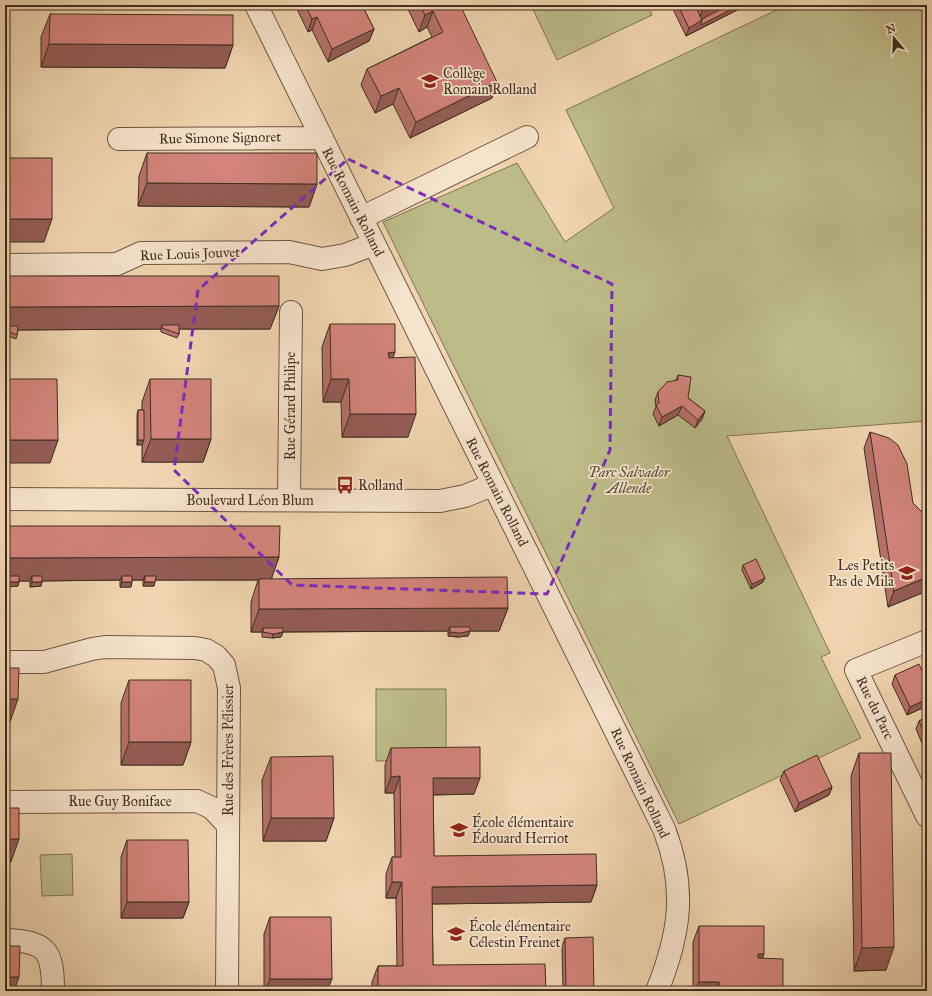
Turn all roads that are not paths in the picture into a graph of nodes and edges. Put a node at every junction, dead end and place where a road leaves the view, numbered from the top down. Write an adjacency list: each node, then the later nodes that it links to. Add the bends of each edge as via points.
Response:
1 (256, 5): 3 (street, Rue Romain Rolland)
2 (527, 137): 5 (street)
3 (321, 138): 4 (street, Rue Simone Signoret); 5 (street, Rue Romain Rolland)
4 (119, 139)
5 (361, 218): 6 (street, Rue Romain Rolland)
6 (374, 244): 7 (street, Rue Louis Jouvet, via 345,255 322,258 289,252 141,253 117,264); 9 (street, Rue Romain Rolland)
7 (5, 265)
8 (291, 312): 11 (street, Rue Gérard Philipe)
9 (492, 485): 11 (street, Boulevard Léon Blum, via 465,496 440,501); 20 (street, Rue Romain Rolland, via 589,676 670,846 676,865 678,913 673,945)
10 (5, 499): 11 (street, Boulevard Léon Blum)
11 (289, 500)
12 (927, 641): 15 (street, Rue du Parc, via 856,670)
13 (5, 662): 16 (street, Rue des Frères Pélissier, via 44,662 105,648 195,648 206,650 216,656 224,665 229,688)
14 (5, 802): 16 (street, Rue Guy Boniface, via 197,801 212,808)
15 (927, 816)
16 (227, 824): 19 (street, Rue des Frères Pélissier)
17 (5, 940): 18 (street, via 26,940 40,946 49,956 53,969)
18 (53, 991)
19 (227, 991)
20 (657, 991)

